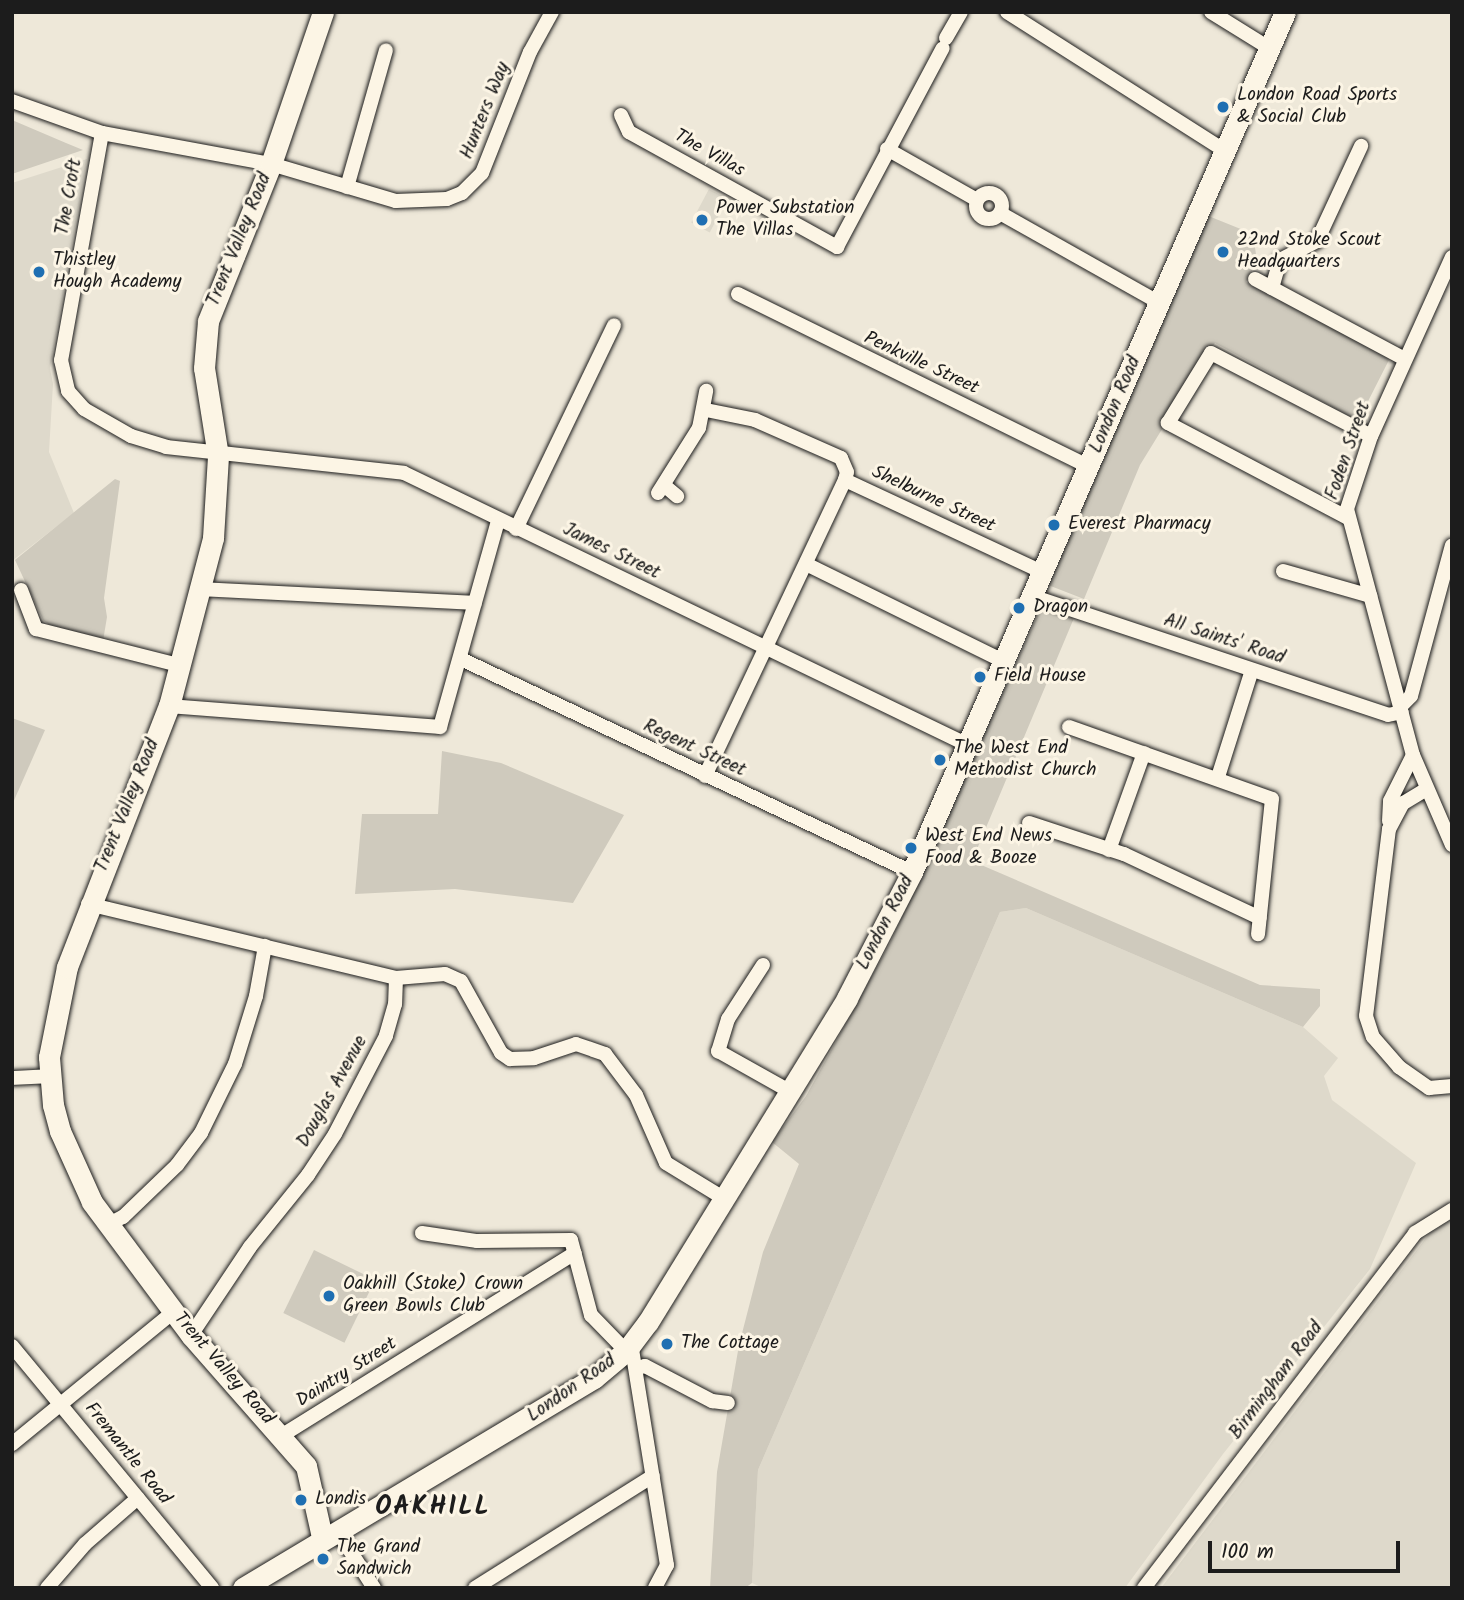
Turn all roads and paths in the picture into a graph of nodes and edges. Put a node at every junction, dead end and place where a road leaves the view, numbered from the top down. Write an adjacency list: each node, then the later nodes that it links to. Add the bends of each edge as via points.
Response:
1 (323, 12): 15 (main road, Trent Valley Road)
2 (551, 12): 16 (street, Hunters Way, via 530,52 482,173 472,185 447,199 396,201)
3 (961, 12): 13 (street, The Villas)
4 (1007, 12): 14 (street)
5 (1211, 12): 7 (street)
6 (1285, 12): 7 (main road, London Road)
7 (1269, 48): 14 (main road, London Road)
8 (386, 50): 16 (street)
9 (12, 101): 11 (street, Hunters Way)
10 (621, 115): 13 (street, The Villas, via 629,132 837,247)
11 (102, 133): 15 (street, Hunters Way); 27 (street, The Croft, via 61,360 68,391 84,409 131,436)
12 (1361, 146): 19 (street, via 1317,241 1280,260)
13 (887, 149): 21 (street, via 977,200 977,213 984,219 1000,213)
14 (1225, 150): 21 (main road, London Road)
15 (271, 164): 16 (street, Hunters Way); 27 (main road, Trent Valley Road, via 208,321 204,368)
16 (346, 187)
17 (1452, 257): 23 (street, Foden Street)
18 (1255, 279): 19 (street)
19 (1272, 289): 23 (street)
20 (737, 294): 28 (street, Penkville Street)
21 (1160, 303): 28 (main road, London Road)
22 (614, 325): 33 (street)
23 (1405, 359): 26 (street, Foden Street)
24 (706, 391): 25 (street)
25 (706, 410): 29 (street, Shelburne Street, via 755,420 841,458 847,472); 30 (street, via 661,489)
26 (1371, 436): 31 (street, Foden Street); 31 (street, via 1211,354 1168,423)
27 (218, 456): 32 (street, James Street, via 404,473); 38 (main road, Trent Valley Road, via 218,505)
28 (1089, 467): 37 (main road, London Road)
29 (845, 481): 35 (street); 37 (street, Shelburne Street)
30 (677, 496)
31 (1348, 518): 40 (street, Foden Street)
32 (498, 520): 33 (street, James Street); 42 (street)
33 (516, 529): 43 (street, James Street)
34 (1452, 545): 49 (street, via 1411,696)
35 (806, 564): 43 (street); 45 (street)
36 (1283, 571): 40 (street)
37 (1044, 573): 41 (main road, London Road)
38 (201, 589): 42 (street); 46 (main road, Trent Valley Road)
39 (21, 590): 46 (street, via 36,629)
40 (1370, 596): 49 (street, Foden Street)
41 (1034, 597): 45 (main road, London Road); 47 (street, All Saints' Road)
42 (475, 603): 44 (street)
43 (766, 648): 51 (street, James Street); 54 (street)
44 (461, 659): 48 (street, via 440,727); 54 (street, Regent Street)
45 (1007, 663): 51 (main road, London Road)
46 (182, 666): 48 (main road, Trent Valley Road)
47 (1252, 670): 49 (street, All Saints' Road, via 1388,715); 55 (street)
48 (169, 706): 62 (main road, Trent Valley Road)
49 (1401, 709): 53 (street, Foden Street)
50 (1069, 727): 52 (street)
51 (970, 746): 61 (main road, London Road)
52 (1144, 753): 55 (street); 60 (street)
53 (1412, 755): 56 (street, Foden Street); 58 (street, via 1390,801)
54 (705, 776): 61 (street, Regent Street)
55 (1218, 776): 63 (street, via 1272,799)
56 (1425, 790): 58 (street, via 1404,803); 59 (street, Foden Street)
57 (1029, 823): 60 (street)
58 (1389, 829): 70 (street, via 1366,1016 1373,1037 1399,1067 1429,1088)
59 (1452, 845)
60 (1109, 850): 63 (street)
61 (912, 872): 71 (main road, London Road, via 847,998)
62 (88, 904): 65 (street); 68 (main road, Trent Valley Road, via 52,1023)
63 (1260, 918): 64 (street)
64 (1258, 934)
65 (265, 946): 67 (street); 74 (street, via 256,996 235,1064 201,1133 177,1166 122,1217)
66 (762, 965): 71 (street, via 728,1019 718,1051)
67 (396, 978): 72 (street, via 445,974 461,981 501,1053 510,1059 534,1058 576,1044 606,1054 636,1095 666,1163); 78 (street, Douglas Avenue, via 396,1004 386,1036 335,1134)
68 (50, 1076): 69 (street); 74 (main road, Trent Valley Road, via 53,1105 71,1159)
69 (12, 1078)
70 (1452, 1086)
71 (791, 1092): 72 (main road, London Road)
72 (725, 1199): 80 (main road, London Road)
73 (1452, 1210): 94 (street, Birmingham Road, via 1415,1233)
74 (107, 1225): 77 (main road, Trent Valley Road)
75 (422, 1233): 76 (street, via 477,1241 565,1237)
76 (575, 1253): 80 (street, via 591,1315); 83 (street, Daintry Street)
77 (173, 1312): 78 (main road, Trent Valley Road); 82 (street)
78 (191, 1335): 83 (main road, Trent Valley Road)
79 (12, 1346): 82 (street, Fremantle Road)
80 (631, 1354): 81 (street, via 712,1401); 85 (street); 87 (main road, London Road, via 538,1414)
81 (728, 1402)
82 (61, 1404): 84 (street); 86 (street, Fremantle Road)
83 (281, 1436): 87 (main road, Trent Valley Road, via 306,1466)
84 (12, 1444)
85 (653, 1476): 92 (street); 93 (street, via 667,1565)
86 (138, 1498): 88 (street, via 85,1544); 89 (street, Fremantle Road)
87 (330, 1534): 90 (main road, London Road); 91 (street)
88 (47, 1588)
89 (212, 1588)
90 (243, 1588)
91 (374, 1588)
92 (475, 1588)
93 (655, 1588)
94 (1144, 1588)

